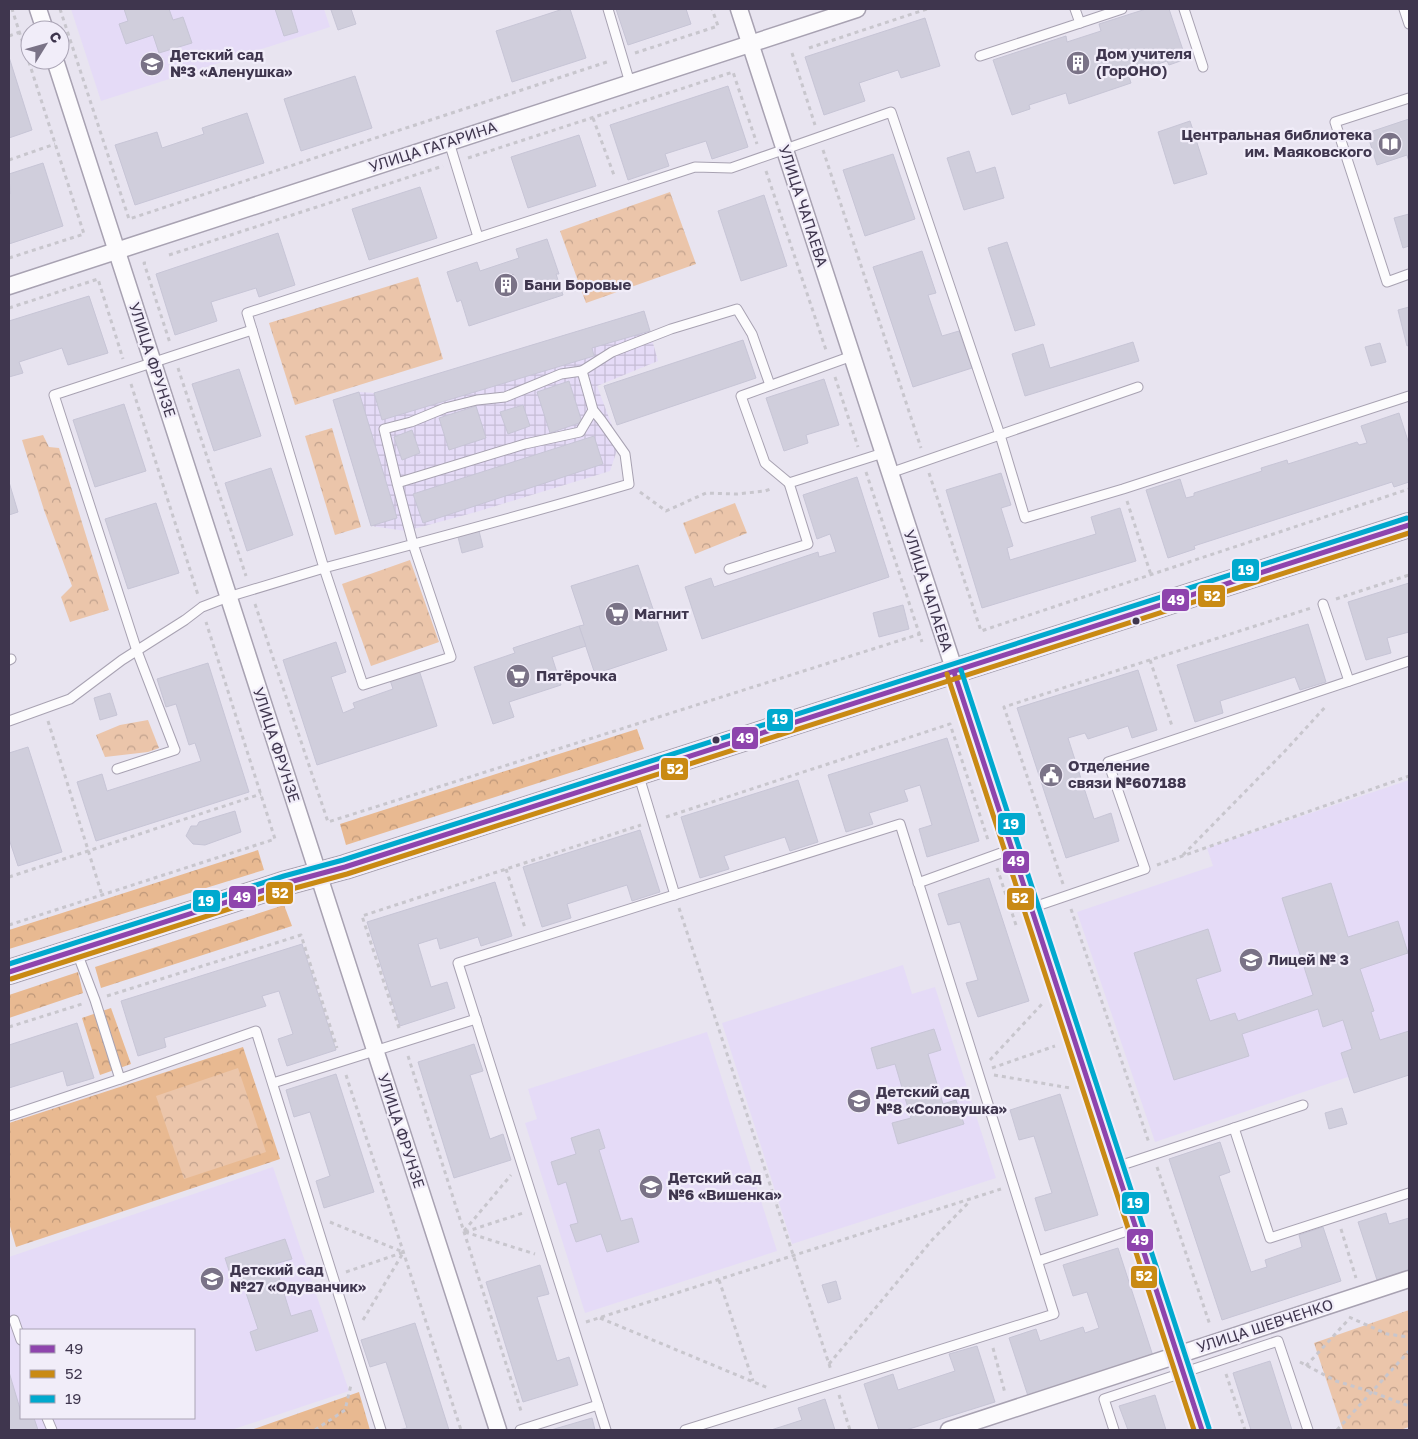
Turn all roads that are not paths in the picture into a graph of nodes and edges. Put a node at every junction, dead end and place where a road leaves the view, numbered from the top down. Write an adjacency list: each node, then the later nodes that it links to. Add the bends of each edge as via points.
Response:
1 (608, 9): 14 (lane)
2 (739, 9): 10 (street, УЛИЦА ЧАПАЕВА)
3 (857, 9): 10 (street, УЛИЦА ГАГАРИНА)
4 (1075, 9): 8 (lane)
5 (1122, 9): 8 (lane)
6 (1184, 9): 12 (lane)
7 (1404, 9): 9 (lane)
8 (1080, 23): 11 (lane)
9 (1409, 24)
10 (751, 43): 14 (street, УЛИЦА ГАГАРИНА); 17 (street, УЛИЦА ЧАПАЕВА)
11 (980, 56)
12 (1203, 67)
13 (58, 70): 19 (street, УЛИЦА ФРУНЗЕ)
14 (630, 83): 16 (street, УЛИЦА ГАГАРИНА)
15 (1409, 98): 20 (lane, via 1335,122 1387,282)
16 (449, 142): 18 (lane); 19 (street, УЛИЦА ГАГАРИНА)
17 (784, 148): 18 (lane, via 731,168 695,167); 23 (street, УЛИЦА ЧАПАЕВА); 30 (lane, via 891,112)
18 (478, 237): 22 (lane, via 247,313)
19 (116, 250): 21 (street, УЛИЦА ГАГАРИНА); 24 (street, УЛИЦА ФРУНЗЕ)
20 (1409, 274)
21 (9, 286)
22 (252, 330): 24 (lane); 37 (lane)
23 (852, 356): 26 (lane); 31 (street, УЛИЦА ЧАПАЕВА)
24 (153, 362): 39 (street, УЛИЦА ФРУНЗЕ); 41 (lane, via 54,395)
25 (582, 371): 26 (lane, via 612,352 671,329 737,309 752,334); 29 (lane); 33 (lane, via 561,374 506,397 444,408 384,429)
26 (770, 385): 34 (lane, via 741,396 765,463)
27 (1138, 387): 30 (lane)
28 (1409, 396): 30 (lane, via 1025,518)
29 (593, 410): 33 (lane, via 580,432 525,444); 36 (lane, via 625,454 629,484)
30 (1000, 435): 32 (lane)
31 (883, 453): 32 (street, УЛИЦА ЧАПАЕВА); 34 (lane)
32 (890, 473): 43 (street, УЛИЦА ЧАПАЕВА)
33 (397, 483): 36 (lane)
34 (789, 483): 38 (lane, via 808,544)
35 (1409, 526): 43 (street)
36 (413, 544): 37 (lane); 37 (lane, via 451,657 364,685)
37 (324, 568): 39 (lane)
38 (729, 569)
39 (228, 597): 41 (lane, via 202,607); 49 (street, УЛИЦА ФРУНЗЕ)
40 (1323, 604): 44 (lane)
41 (137, 651): 45 (lane, via 70,699); 46 (lane, via 175,750)
42 (1409, 661): 44 (lane)
43 (954, 672): 47 (street); 48 (street, УЛИЦА ЧАПАЕВА)
44 (1349, 681): 52 (lane, via 1108,762 1145,870)
45 (9, 721)
46 (117, 769)
47 (638, 773): 49 (street); 51 (lane)
48 (1012, 849): 50 (lane); 52 (street, УЛИЦА ЧАПАЕВА)
49 (318, 874): 53 (street); 56 (street, УЛИЦА ФРУНЗЕ)
50 (918, 883): 51 (lane, via 900,824); 65 (lane)
51 (674, 895): 55 (lane, via 458,963)
52 (1031, 908): 62 (street, УЛИЦА ЧАПАЕВА)
53 (76, 950): 54 (street); 57 (lane)
54 (9, 972)
55 (476, 1019): 56 (lane); 71 (lane)
56 (375, 1051): 58 (lane); 74 (street, УЛИЦА ФРУНЗЕ)
57 (120, 1079): 58 (lane, via 256,1032); 60 (lane)
58 (272, 1083): 73 (lane)
59 (1303, 1106): 61 (lane)
60 (9, 1116)
61 (1234, 1128): 62 (lane); 63 (lane, via 1270,1238)
62 (1116, 1167): 64 (street, УЛИЦА ЧАПАЕВА)
63 (1409, 1193)
64 (1136, 1228): 65 (lane); 69 (street, УЛИЦА ЧАПАЕВА)
65 (1038, 1261): 76 (lane, via 1054,1314)
66 (1409, 1279): 69 (street, УЛИЦА ШЕВЧЕНКО)
67 (14, 1320): 68 (lane)
68 (20, 1337)
69 (1177, 1355): 70 (street, УЛИЦА ЧАПАЕВА); 77 (street, УЛИЦА ШЕВЧЕНКО)
70 (1183, 1373): 78 (lane, via 1104,1399); 79 (street, УЛИЦА ЧАПАЕВА); 80 (lane, via 1278,1341)
71 (598, 1405): 72 (lane); 75 (lane)
72 (523, 1429)
73 (381, 1430)
74 (498, 1430)
75 (606, 1430)
76 (685, 1430)
77 (949, 1430)
78 (1114, 1430)
79 (1202, 1430)
80 (1308, 1430)

